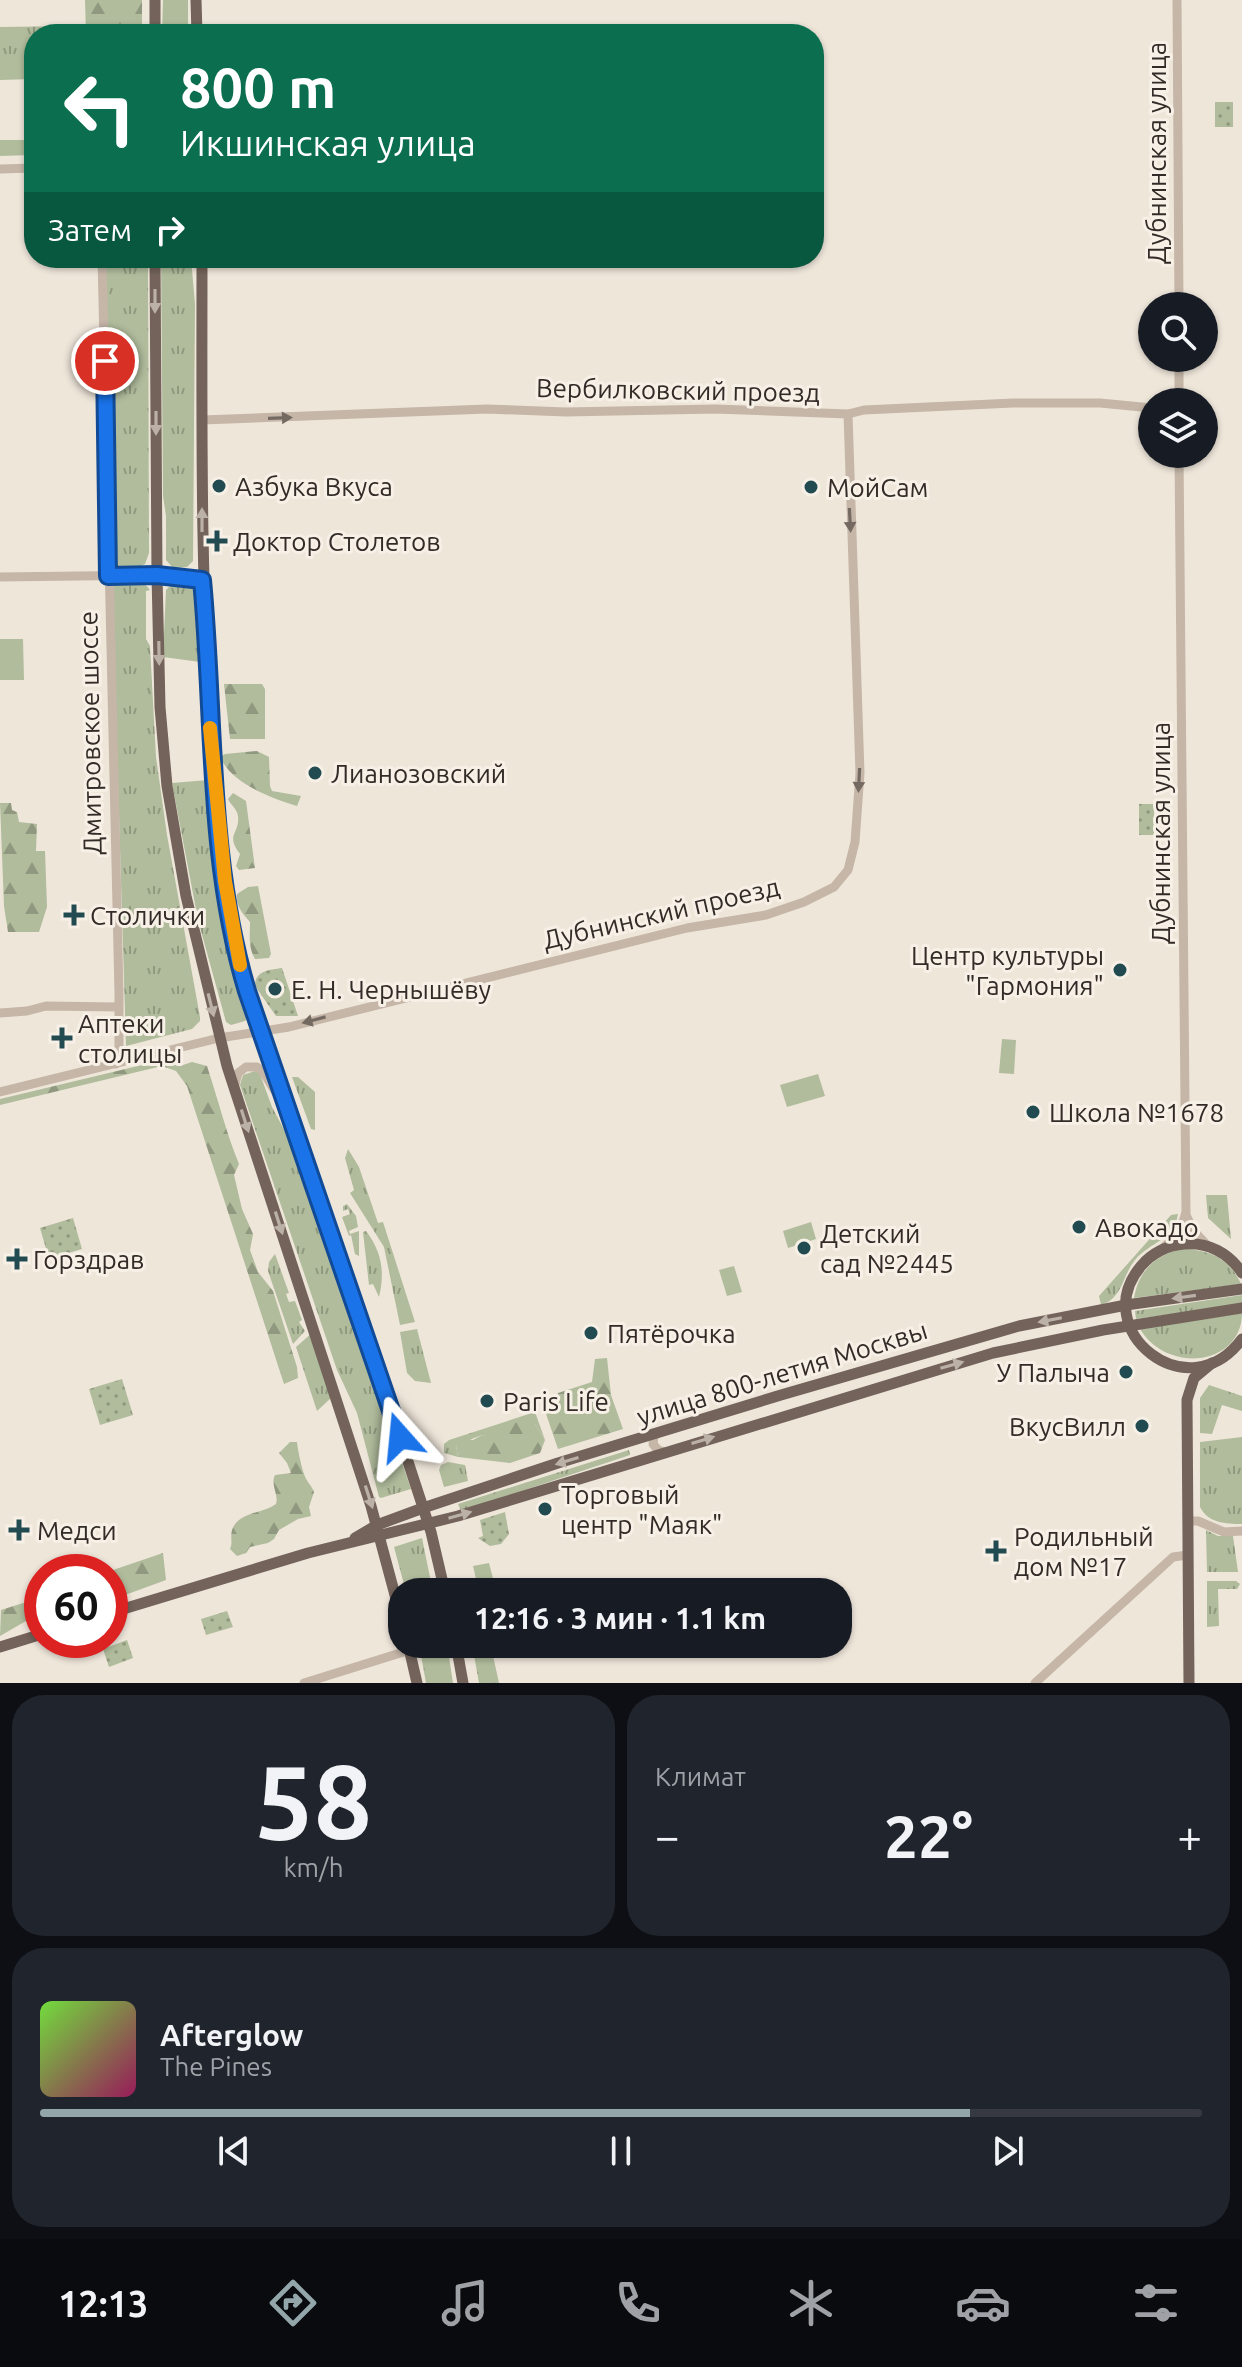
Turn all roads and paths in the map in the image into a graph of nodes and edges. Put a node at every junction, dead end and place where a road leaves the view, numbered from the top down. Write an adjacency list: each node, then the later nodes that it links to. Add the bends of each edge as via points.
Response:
1 (155, 0): 4 (main road)
2 (196, 0): 5 (main road)
3 (1177, 0): 11 (street, Дубнинская улица)
4 (155, 24)
5 (197, 24)
6 (24, 168): 7 (street)
7 (0, 169)
8 (102, 268): 17 (street, Дмитровское шоссе)
9 (155, 268): 16 (main road, one-way to 16)
10 (202, 268): 14 (main road)
11 (1179, 292)
12 (1138, 407): 13 (street, Вербилковский проезд, via 1001,403)
13 (848, 414): 14 (street, Вербилковский проезд, one-way to 13, via 487,409); 22 (street, Дубнинский проезд, one-way to 22, via 860,773 855,842 841,880 825,893 766,915 687,928)
14 (202, 420): 19 (main road, one-way to 14)
15 (1179, 468): 28 (street, Дубнинская улица)
16 (157, 575): 17 (street); 19 (street); 23 (main road, one-way to 23, via 160,707 172,822)
17 (108, 576): 18 (street); 20 (street, Дмитровское шоссе)
18 (0, 577)
19 (202, 580): 22 (main road, via 225,881 241,970)
20 (118, 1007): 21 (street, via 46,1006); 24 (street, Дмитровское шоссе)
21 (0, 1013)
22 (262, 1032): 23 (street); 27 (main road)
23 (219, 1038): 24 (street); 25 (main road)
24 (116, 1064): 26 (street)
25 (234, 1088): 27 (street, via 238,1073 257,1067); 47 (main road, one-way to 47)
26 (0, 1092)
27 (284, 1099): 44 (main road)
28 (1186, 1212): 29 (street, via 1193,1230); 30 (street, via 1180,1232)
29 (1211, 1247): 30 (main road, via 1186,1244); 31 (main road)
30 (1161, 1250): 33 (main road, via 1136,1272)
31 (1241, 1270)
32 (1242, 1289): 33 (main road, улица 800-летия Москвы, one-way to 33)
33 (1126, 1305): 35 (main road); 40 (main road, улица 800-летия Москвы, one-way to 40, via 1019,1326)
34 (1242, 1308): 35 (main road, улица 800-летия Москвы)
35 (1130, 1325): 37 (main road, via 1140,1344); 42 (main road, улица 800-летия Москвы, one-way to 35, via 993,1353)
36 (1242, 1339): 38 (main road)
37 (1163, 1363): 38 (main road, via 1184,1368); 39 (main road, via 1178,1374)
38 (1212, 1363): 39 (main road, via 1194,1378)
39 (1187, 1400): 45 (main road)
40 (658, 1432): 41 (main road, улица 800-летия Москвы); 42 (street, via 653,1444)
41 (622, 1443): 43 (street, via 634,1451); 44 (main road, улица 800-летия Москвы, one-way to 44)
42 (665, 1452): 43 (main road, улица 800-летия Москвы)
43 (628, 1463): 46 (main road, улица 800-летия Москвы, one-way to 43)
44 (423, 1508): 46 (main road); 47 (main road, улица 800-летия Москвы)
45 (1188, 1521): 48 (street, via 1224,1532); 49 (main road)
46 (428, 1524): 47 (main road, улица 800-летия Москвы); 51 (main road)
47 (379, 1531): 50 (main road); 52 (main road, улица 800-летия Москвы)
48 (1242, 1531)
49 (1188, 1555): 61 (street, via 1173,1557); 62 (main road)
50 (391, 1578)
51 (442, 1578)
52 (128, 1608)
53 (24, 1640): 54 (main road)
54 (0, 1647)
55 (388, 1654): 58 (street)
56 (411, 1658): 59 (main road)
57 (459, 1658): 60 (main road)
58 (304, 1683)
59 (417, 1683)
60 (463, 1683)
61 (1035, 1683)
62 (1189, 1683)

